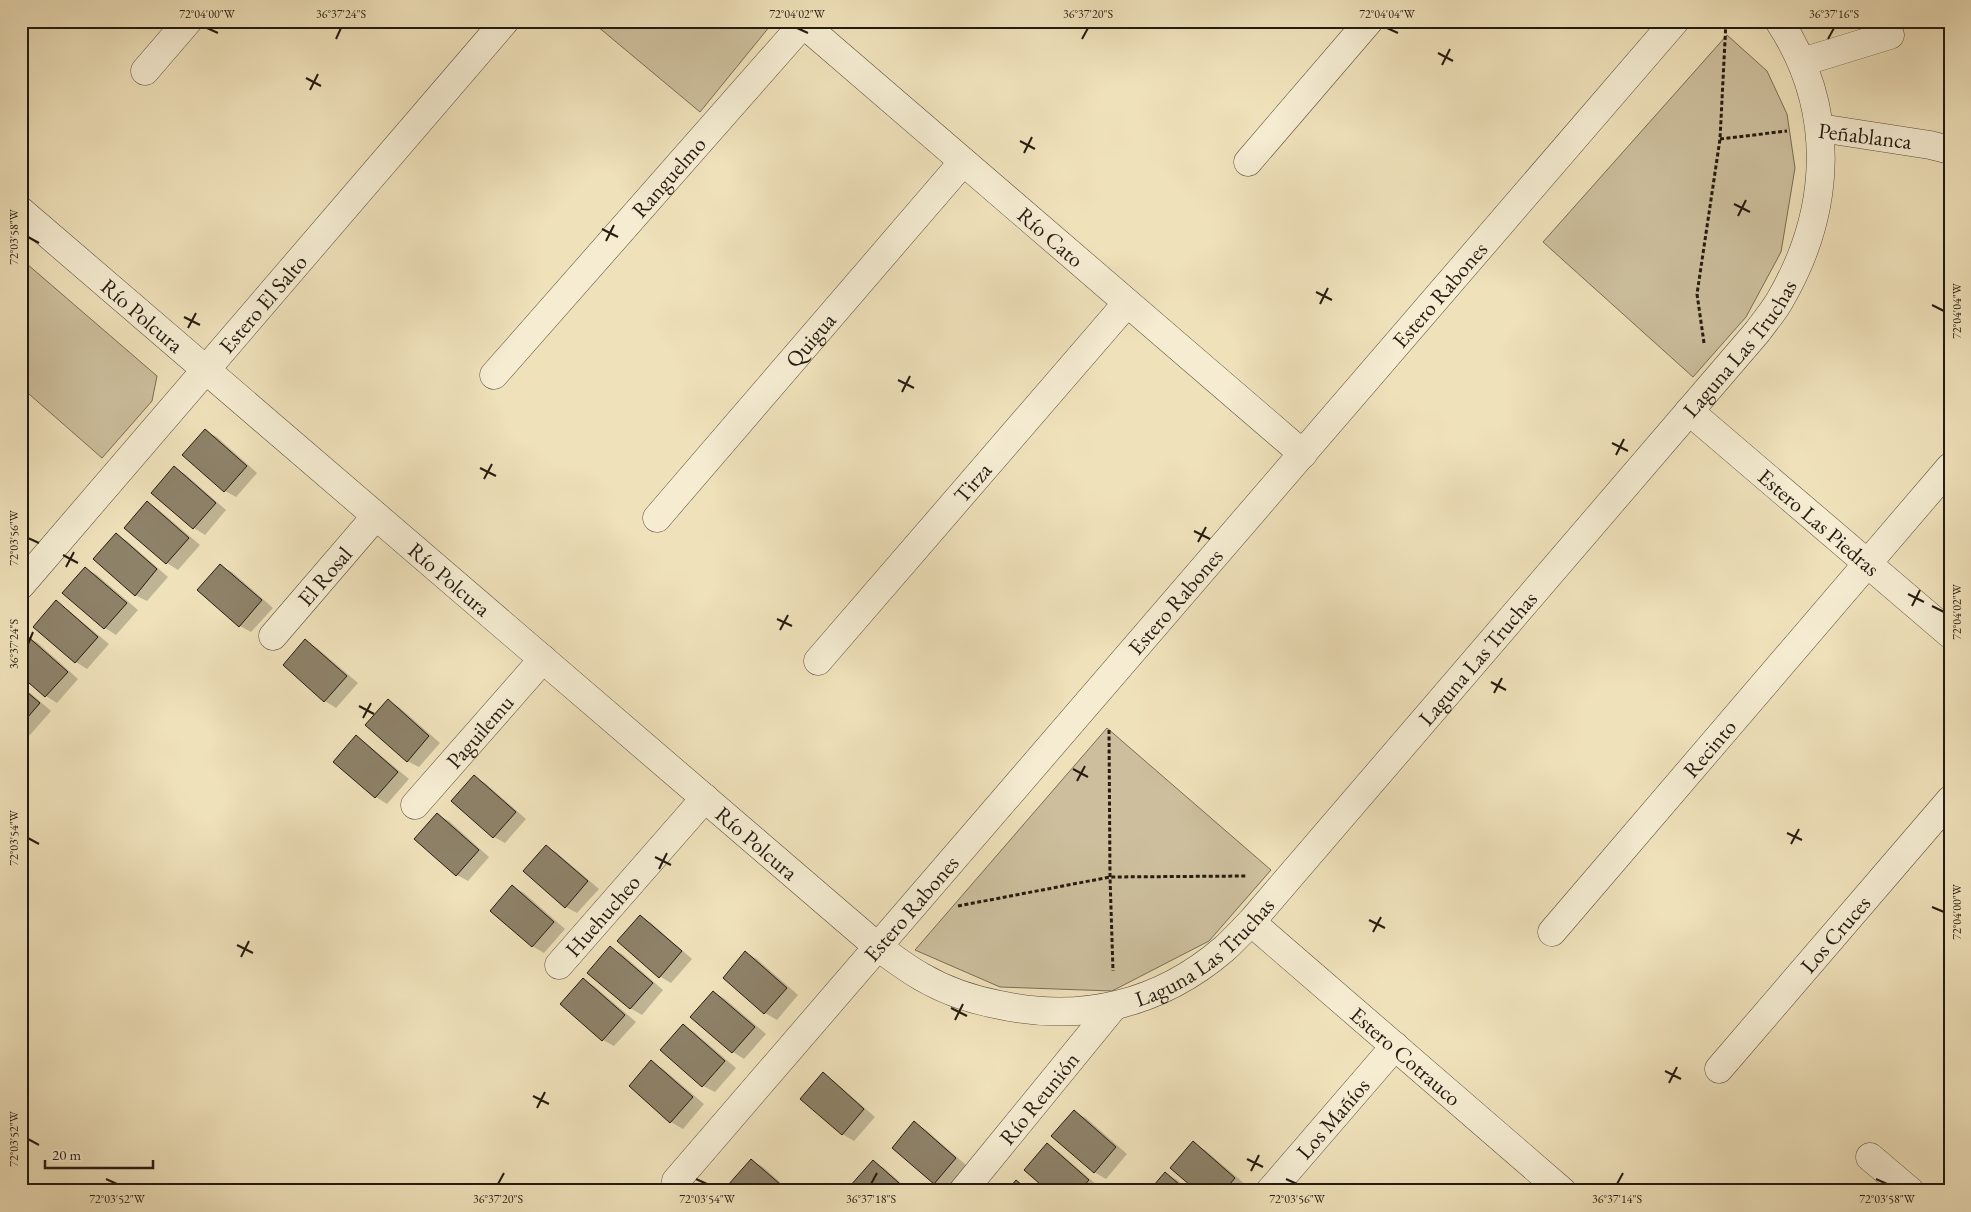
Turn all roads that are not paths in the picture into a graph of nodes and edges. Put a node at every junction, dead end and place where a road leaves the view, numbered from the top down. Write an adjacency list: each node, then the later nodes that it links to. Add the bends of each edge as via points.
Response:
1 (188, 21): 9 (street)
2 (505, 21): 16 (street, Estero El Salto)
3 (1369, 21): 13 (street)
4 (1674, 21): 19 (street, Estero Rabones)
5 (1779, 21): 8 (street, Laguna Las Truchas)
6 (802, 23): 12 (street, Río Cato); 17 (street, Ranguelmo)
7 (1890, 35): 8 (street)
8 (1802, 62): 10 (street, Laguna Las Truchas)
9 (145, 70)
10 (1820, 128): 11 (street, Peñablanca); 18 (street, Laguna Las Truchas, via 1822,164 1817,196 1810,234 1796,270 1758,331)
11 (1950, 150)
12 (963, 162): 15 (street, Río Cato); 22 (street, Quigua)
13 (1248, 162)
14 (23, 216): 16 (street, Río Polcura)
15 (1127, 304): 19 (street, Río Cato); 28 (street, Tirza)
16 (206, 370): 21 (street, Río Polcura); 24 (street, Estero El Salto)
17 (494, 375)
18 (1689, 411): 23 (street, Estero Las Piedras); 32 (street, Laguna Las Truchas)
19 (1303, 454): 34 (street, Estero Rabones)
20 (1950, 467): 23 (street, Recinto)
21 (376, 516): 26 (street, El Rosal); 27 (street, Río Polcura)
22 (656, 518)
23 (1867, 563): 25 (street, Estero Las Piedras); 33 (street, Recinto)
24 (21, 585)
25 (1950, 634)
26 (273, 636)
27 (543, 659): 29 (street, Río Polcura); 31 (street, Paguilemu)
28 (818, 661)
29 (705, 798): 34 (street, Río Polcura); 35 (street, Huehucheo)
30 (1950, 800): 38 (street, Los Cruces)
31 (415, 805)
32 (1250, 922): 36 (street, Laguna Las Truchas, via 1195,971 1170,986); 37 (street, Estero Cotrauco)
33 (1552, 932)
34 (878, 947): 36 (street, Laguna Las Truchas, via 922,977 980,1001 1050,1013 1083,1012); 40 (street, Estero Rabones)
35 (560, 965)
36 (1114, 1006): 42 (street, Río Reunión)
37 (1395, 1046): 41 (street, Estero Cotrauco); 43 (street, Los Mañíos)
38 (1719, 1069)
39 (1870, 1157): 44 (street)
40 (676, 1181)
41 (1556, 1189)
42 (963, 1191)
43 (1270, 1191)
44 (1910, 1191)

